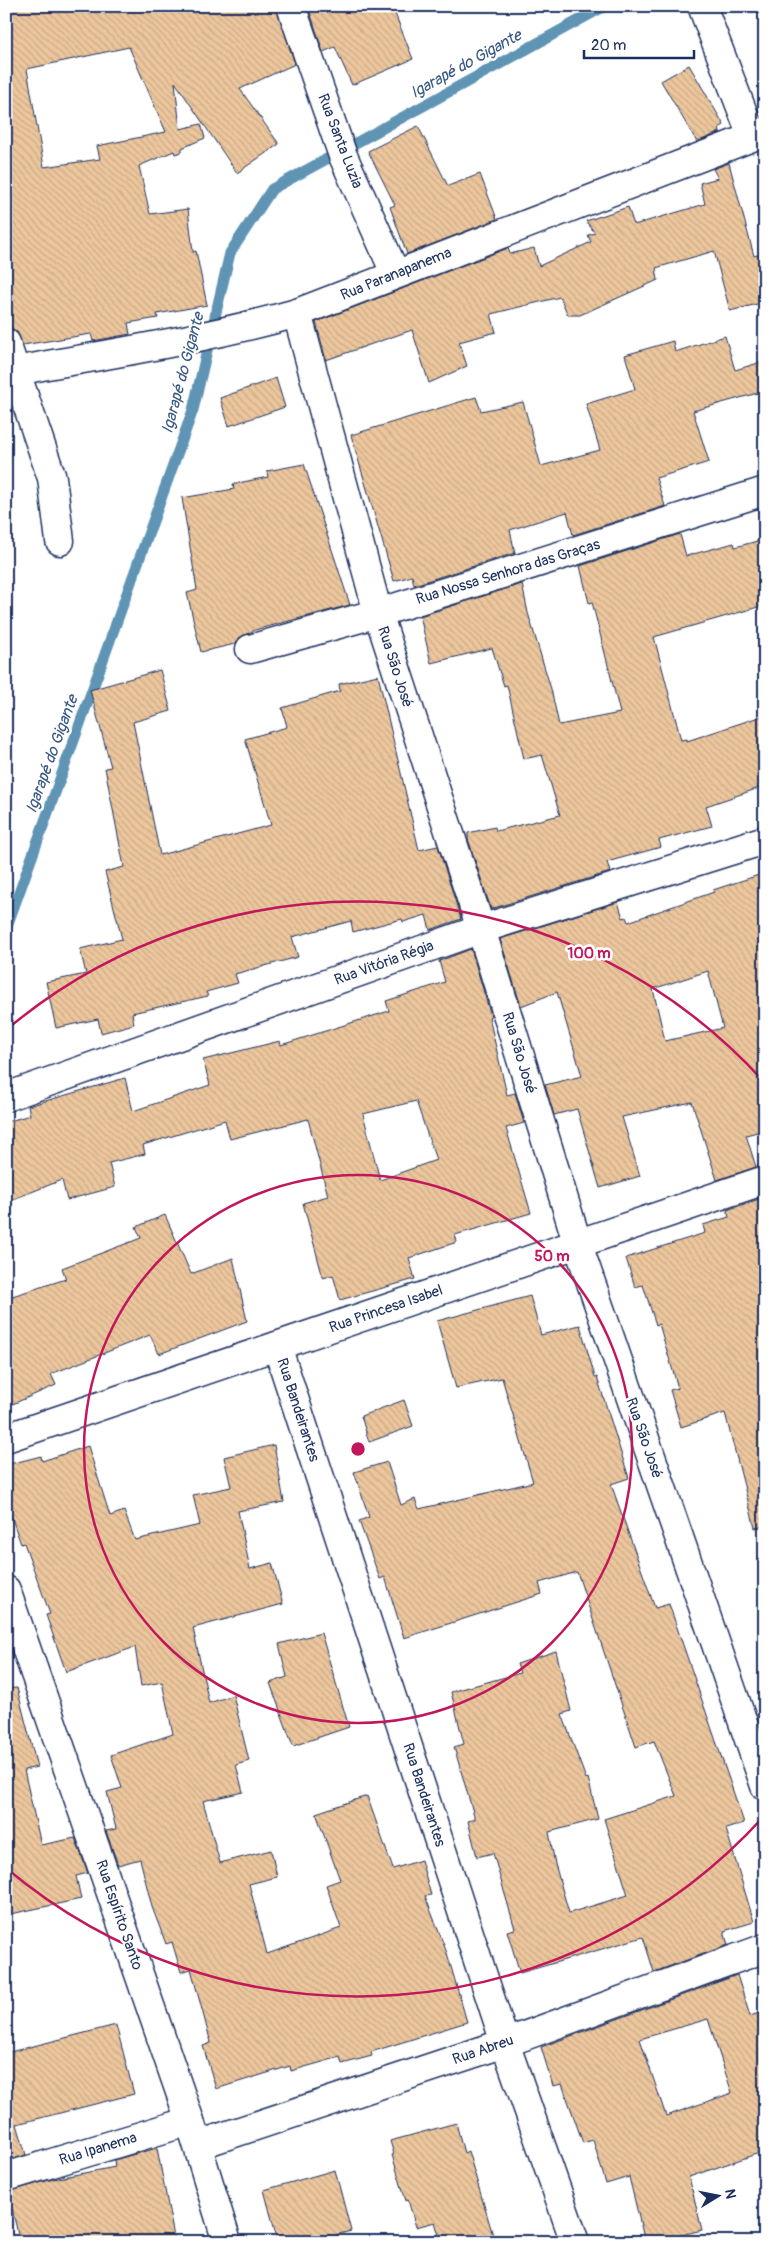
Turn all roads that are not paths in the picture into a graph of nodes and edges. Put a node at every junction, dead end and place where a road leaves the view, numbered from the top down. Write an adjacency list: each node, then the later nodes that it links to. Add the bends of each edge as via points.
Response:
1 (291, 6): 4 (street, Rua Santa Luzia, via 343,156)
2 (702, 6): 3 (street)
3 (758, 134): 4 (street, Rua Paranapanema)
4 (395, 273): 5 (street, Rua Paranapanema)
5 (297, 313): 7 (street, Rua Paranapanema, via 131,350); 10 (street, Rua São José)
6 (6, 343): 7 (street)
7 (15, 371): 9 (street, via 52,478)
8 (765, 491): 10 (street, Rua Nossa Senhora das Graças)
9 (60, 541)
10 (378, 613): 11 (street, Rua Nossa Senhora das Graças); 13 (street, Rua São José)
11 (250, 649)
12 (765, 840): 13 (street, Rua Vitória Régia)
13 (481, 929): 14 (street, Rua Vitória Régia); 16 (street, Rua São José)
14 (6, 1097)
15 (765, 1180): 16 (street, Rua Princesa Isabel)
16 (578, 1245): 17 (street, Rua Princesa Isabel); 20 (street, Rua São José)
17 (277, 1346): 18 (street, Rua Princesa Isabel); 22 (street, Rua Bandeirantes)
18 (6, 1438)
19 (6, 1590): 23 (street, Rua Espírito Santo)
20 (765, 1786)
21 (765, 1948): 22 (street, Rua Abreu)
22 (505, 2043): 23 (street, Rua Abreu); 26 (street, Rua Bandeirantes)
23 (194, 2133): 24 (street, Rua Ipanema); 25 (street, Rua Espírito Santo)
24 (6, 2176)
25 (227, 2242)
26 (575, 2242)

